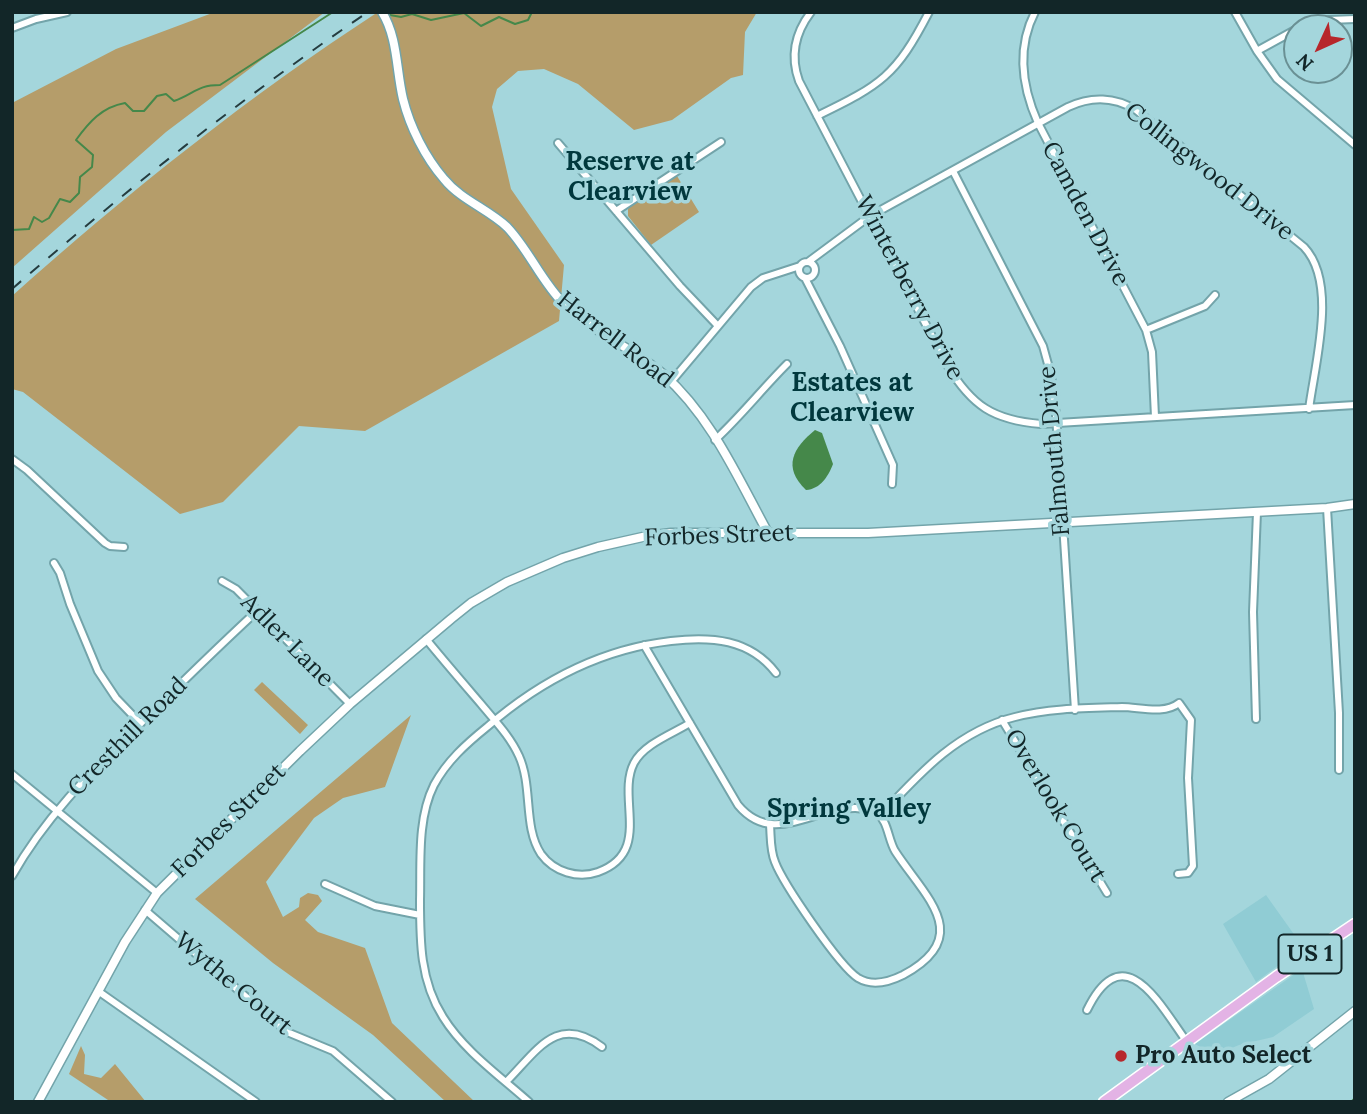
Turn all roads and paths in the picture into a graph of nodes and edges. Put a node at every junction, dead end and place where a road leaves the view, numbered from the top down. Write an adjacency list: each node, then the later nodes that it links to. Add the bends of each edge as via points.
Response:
1 (67, 12): 7 (street)
2 (382, 12): 24 (street, Harrell Road, via 407,113 444,180 506,227 569,308)
3 (811, 12): 10 (street, Winterberry Drive, via 797,34 794,64)
4 (929, 12): 10 (street, via 905,56 888,75 861,95)
5 (1035, 12): 11 (street, Camden Drive, via 1024,42 1022,65)
6 (1235, 12): 9 (street)
7 (12, 28)
8 (1283, 37): 9 (street)
9 (1257, 51): 14 (street, via 1290,92)
10 (817, 116): 17 (street, Winterberry Drive)
11 (1038, 124): 15 (street, Collingwood Drive); 22 (street, Camden Drive); 26 (street, Collingwood Drive, via 1083,101 1128,105 1304,247 1318,267 1323,296)
12 (720, 142): 16 (street)
13 (558, 143): 16 (street)
14 (1355, 145)
15 (953, 171): 17 (street, Collingwood Drive); 28 (street, Falmouth Drive, via 1043,346)
16 (616, 211): 21 (street)
17 (870, 216): 18 (street, Collingwood Drive); 28 (street, Winterberry Drive, via 965,392 1000,416 1027,423)
18 (811, 265): 19 (street); 19 (street, Collingwood Drive)
19 (804, 273): 21 (street, via 787,271 755,283); 31 (street, via 893,465)
20 (1215, 295): 22 (street, via 1205,306)
21 (718, 326): 24 (street)
22 (1146, 330): 27 (street, Camden Drive, via 1152,352)
23 (787, 364): 29 (street)
24 (671, 382): 29 (street, Harrell Road, via 694,405)
25 (1355, 405): 26 (street, Winterberry Drive)
26 (1308, 409): 27 (street, Winterberry Drive)
27 (1155, 417): 28 (street, Winterberry Drive)
28 (1056, 423): 35 (street, Falmouth Drive)
29 (716, 440): 36 (street, Harrell Road)
30 (12, 459): 37 (street, via 100,539)
31 (892, 484)
32 (1355, 504): 33 (street, Forbes Street)
33 (1327, 508): 34 (street, Forbes Street); 51 (street)
34 (1257, 512): 35 (street, Forbes Street); 46 (street, via 1253,612)
35 (1062, 522): 36 (street, Forbes Street, via 867,534); 45 (street, Falmouth Drive)
36 (768, 533): 41 (street, Forbes Street, via 671,533 598,547 507,582 471,603)
37 (124, 547)
38 (54, 563): 49 (street, via 98,671)
39 (222, 581): 40 (street, Adler Lane)
40 (258, 610): 44 (street, Adler Lane); 49 (street, Cresthill Road)
41 (426, 639): 44 (street, Forbes Street); 47 (street)
42 (644, 646): 43 (street, via 694,639 728,642 758,655); 47 (street, via 570,670); 50 (street)
43 (776, 673)
44 (350, 704): 59 (street, Forbes Street)
45 (1075, 710): 48 (street); 56 (street, via 1156,709 1179,703 1191,720 1188,791 1193,866 1190,872)
46 (1256, 719)
47 (495, 720): 50 (street, via 524,768 537,847 554,866 580,875 612,864 628,843 630,777 638,757); 62 (street, via 454,758 429,798)
48 (1002, 720): 54 (street, via 935,759); 60 (street, Overlook Court)
49 (140, 723): 53 (street, Cresthill Road)
50 (690, 723): 55 (street, via 738,805 755,820)
51 (1339, 770)
52 (12, 774): 53 (street)
53 (56, 810): 57 (street, Cresthill Road); 59 (street)
54 (880, 816): 55 (street, via 867,809 842,809); 55 (street, via 895,850 936,907 940,932 936,947 925,960 904,975 879,983 854,975 832,951 775,863)
55 (770, 825)
56 (1178, 874)
57 (12, 876)
58 (325, 884): 62 (street, via 375,906)
59 (157, 892): 61 (street, Forbes Street)
60 (1107, 892)
61 (145, 910): 64 (street, Forbes Street); 72 (street, Wythe Court, via 287,1032 333,1051)
62 (420, 915): 69 (street, via 422,961 435,1003 460,1040)
63 (1355, 924): 67 (main road, US 1)
64 (98, 991): 70 (street, Forbes Street); 71 (street)
65 (1087, 1010): 67 (street, via 1111,979 1134,978)
66 (1355, 1011): 75 (street, via 1269,1079)
67 (1187, 1042): 74 (main road, US 1)
68 (602, 1047): 69 (street, via 578,1033 555,1036)
69 (506, 1082): 73 (street)
70 (38, 1102)
71 (256, 1102)
72 (392, 1102)
73 (529, 1102)
74 (1104, 1102)
75 (1228, 1102)

